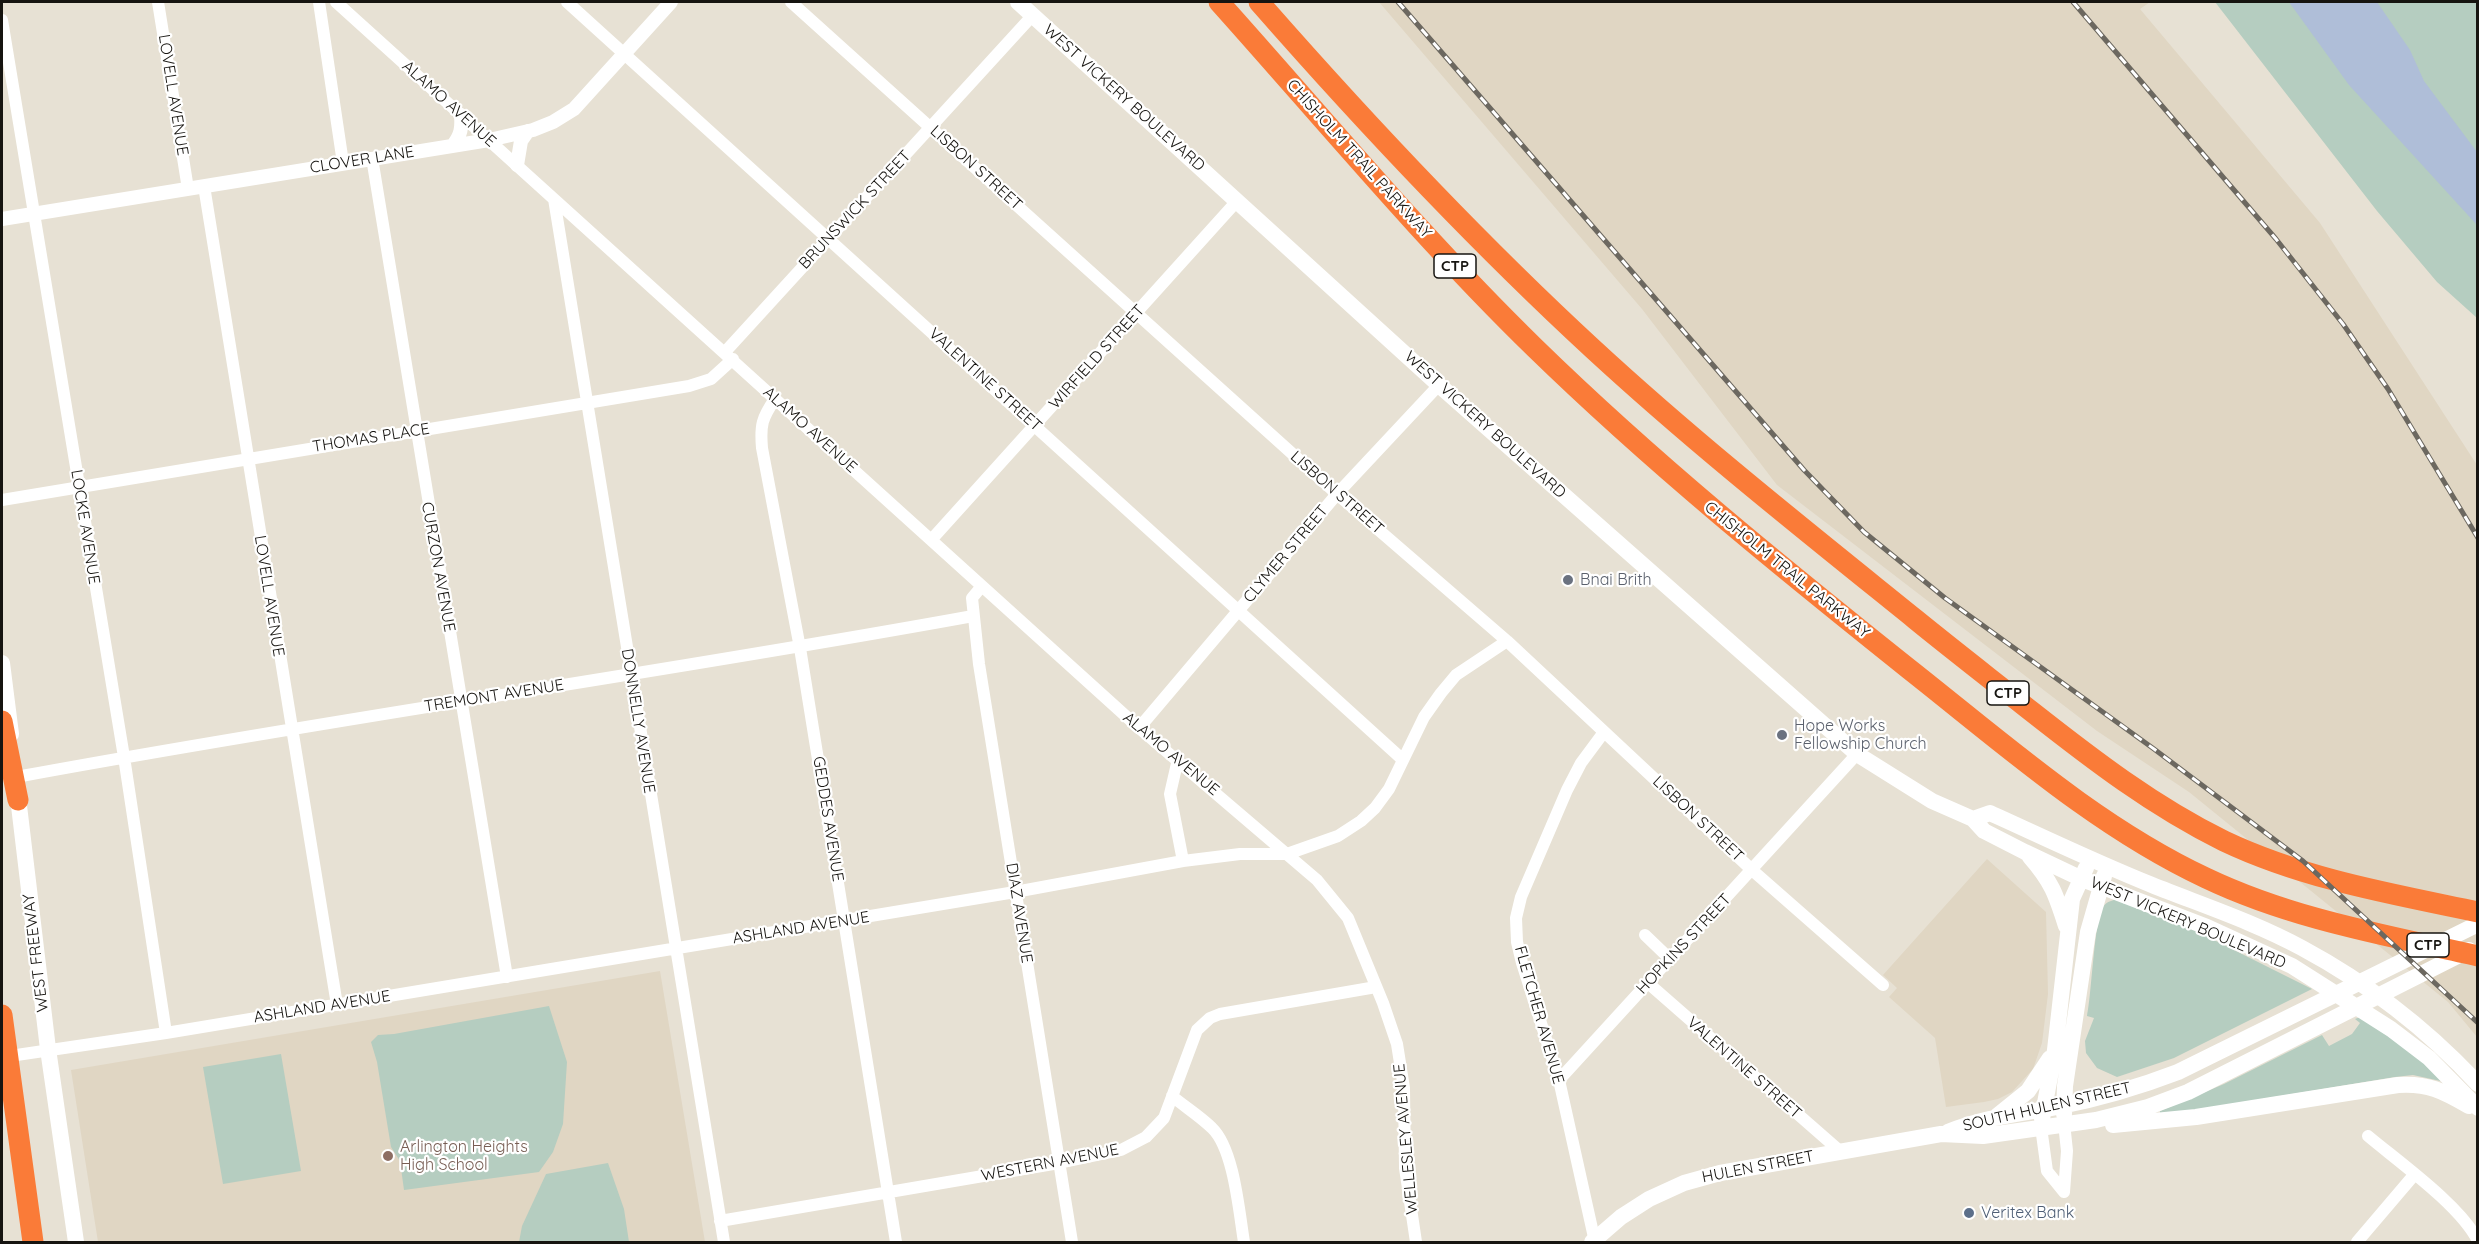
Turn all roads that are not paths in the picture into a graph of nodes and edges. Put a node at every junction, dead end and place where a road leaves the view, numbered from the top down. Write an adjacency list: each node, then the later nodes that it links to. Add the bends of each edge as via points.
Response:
1 (158, 2): 22 (street, LOVELL AVENUE)
2 (319, 2): 19 (street)
3 (336, 2): 13 (street, ALAMO AVENUE)
4 (567, 2): 12 (street, VALENTINE STREET)
5 (671, 2): 12 (street, CLOVER LANE)
6 (791, 2): 14 (street, LISBON STREET)
7 (1018, 2): 10 (main road, WEST VICKERY BOULEVARD)
8 (1219, 2): 75 (highway, CHISHOLM TRAIL PARKWAY / CTP, via 1402,209 1584,395 1711,509 2073,797 2162,855 2207,879 2280,908)
9 (1259, 2): 68 (highway, CHISHOLM TRAIL PARKWAY / CTP, via 1491,252 1612,367 1754,490 2091,759 2151,801 2244,850 2303,872)
10 (1033, 15): 14 (street, BRUNSWICK STREET); 24 (main road, WEST VICKERY BOULEVARD)
11 (2, 20): 25 (street, LOCKE AVENUE)
12 (624, 53): 15 (street, CLOVER LANE, via 574,109); 27 (street, VALENTINE STREET)
13 (461, 115): 16 (street, ALAMO AVENUE); 17 (street, via 462,127)
14 (930, 127): 27 (street, BRUNSWICK STREET); 28 (street, LISBON STREET)
15 (528, 131): 16 (street, CLOVER LANE); 20 (street, via 521,141)
16 (489, 140): 17 (street, CLOVER LANE); 20 (street, ALAMO AVENUE)
17 (453, 145): 18 (street, CLOVER LANE)
18 (372, 158): 19 (street, CLOVER LANE); 34 (street, CURZON AVENUE)
19 (343, 163): 21 (street, CLOVER LANE)
20 (517, 165): 23 (street, ALAMO AVENUE)
21 (204, 186): 22 (street, CLOVER LANE); 35 (street, LOVELL AVENUE)
22 (188, 189): 25 (street, CLOVER LANE)
23 (554, 199): 29 (street, ALAMO AVENUE); 32 (street, DONNELLY AVENUE)
24 (1237, 201): 28 (street, WIRFIELD STREET); 30 (main road, WEST VICKERY BOULEVARD)
25 (34, 214): 26 (street, CLOVER LANE); 36 (street, LOCKE AVENUE)
26 (2, 219)
27 (829, 238): 29 (street, BRUNSWICK STREET); 33 (street, VALENTINE STREET)
28 (1137, 313): 33 (street, WIRFIELD STREET); 37 (street, LISBON STREET)
29 (729, 355): 31 (street, ALAMO AVENUE); 32 (street, THOMAS PLACE, via 711,379)
30 (1439, 385): 37 (street, CLYMER STREET); 52 (main road, WEST VICKERY BOULEVARD)
31 (775, 399): 39 (street, ALAMO AVENUE); 44 (street, GEDDES AVENUE, via 763,416 760,430)
32 (586, 403): 34 (street, THOMAS PLACE); 46 (street, DONNELLY AVENUE)
33 (1035, 426): 39 (street, WIRFIELD STREET); 41 (street, VALENTINE STREET)
34 (415, 431): 35 (street, THOMAS PLACE); 47 (street, CURZON AVENUE)
35 (247, 459): 36 (street, THOMAS PLACE); 50 (street, LOVELL AVENUE)
36 (79, 487): 38 (street, THOMAS PLACE); 53 (street, LOCKE AVENUE)
37 (1337, 494): 41 (street, CLYMER STREET); 43 (street, LISBON STREET)
38 (2, 500)
39 (932, 539): 40 (street, ALAMO AVENUE)
40 (982, 586): 42 (street, DIAZ AVENUE, via 972,598); 49 (street, ALAMO AVENUE)
41 (1239, 610): 49 (street, CLYMER STREET); 55 (street, VALENTINE STREET)
42 (973, 616): 44 (street, TREMONT AVENUE); 67 (street, DIAZ AVENUE)
43 (1507, 641): 51 (street, LISBON STREET); 55 (street, ASHLAND AVENUE, via 1456,675 1424,717)
44 (800, 648): 46 (street, TREMONT AVENUE); 69 (street, GEDDES AVENUE)
45 (2, 663): 56 (main road, WEST FREEWAY)
46 (630, 674): 47 (street, TREMONT AVENUE); 74 (street, DONNELLY AVENUE)
47 (460, 701): 50 (street, TREMONT AVENUE); 77 (street, CURZON AVENUE)
48 (2, 721): 57 (highway)
49 (1139, 728): 54 (street, ALAMO AVENUE)
50 (291, 729): 53 (street, TREMONT AVENUE); 81 (street, LOVELL AVENUE)
51 (1604, 732): 64 (street, LISBON STREET); 87 (street, FLETCHER AVENUE, via 1567,790 1521,897 1516,918 1522,963)
52 (1857, 754): 58 (main road, WEST VICKERY BOULEVARD, via 1932,801); 64 (street, HOPKINS STREET)
53 (124, 757): 56 (street, TREMONT AVENUE); 83 (street, LOCKE AVENUE)
54 (1178, 759): 60 (street, ALAMO AVENUE); 62 (street, via 1170,794)
55 (1402, 759): 60 (street, ASHLAND AVENUE, via 1389,789 1361,821 1338,836)
56 (16, 777): 57 (main road, WEST FREEWAY)
57 (18, 800): 84 (main road, WEST FREEWAY)
58 (1973, 819): 59 (main road, WEST VICKERY BOULEVARD, via 1984,831); 61 (main road, WEST VICKERY BOULEVARD, via 1990,813)
59 (2025, 852): 65 (main road, WEST VICKERY BOULEVARD); 72 (main road, via 2048,878)
60 (1287, 854): 62 (street, ASHLAND AVENUE, via 1240,854); 80 (street, WELLESLEY AVENUE, via 1317,880 1348,918)
61 (2089, 859): 63 (main road, WEST VICKERY BOULEVARD); 65 (main road)
62 (1183, 861): 67 (street, ASHLAND AVENUE)
63 (2108, 866): 66 (main road); 88 (main road, WEST VICKERY BOULEVARD, via 2301,947 2400,1013)
64 (1752, 870): 76 (street, HOPKINS STREET); 79 (street, LISBON STREET)
65 (2082, 879): 66 (main road, WEST VICKERY BOULEVARD); 72 (main road, via 2072,899)
66 (2100, 885): 90 (main road, via 2088,932); 91 (main road, WEST VICKERY BOULEVARD, via 2208,927 2317,980 2430,1058)
67 (1015, 892): 69 (street, ASHLAND AVENUE); 99 (street, DIAZ AVENUE)
68 (2478, 912)
69 (844, 921): 74 (street, ASHLAND AVENUE); 101 (street, GEDDES AVENUE)
70 (2478, 924): 90 (main road, SOUTH HULEN STREET, via 2178,1072)
71 (1645, 935): 76 (street)
72 (2068, 935): 85 (main road)
73 (2478, 946): 94 (main road, SOUTH HULEN STREET, via 2188,1092 2109,1118)
74 (675, 949): 77 (street, ASHLAND AVENUE); 102 (street, DONNELLY AVENUE)
75 (2478, 956)
76 (1670, 959): 78 (street, HOPKINS STREET)
77 (507, 977): 81 (street, ASHLAND AVENUE)
78 (1648, 983): 87 (street, HOPKINS STREET); 98 (street, VALENTINE STREET)
79 (1883, 985)
80 (1376, 987): 89 (street, WESTERN AVENUE, via 1210,1018 1197,1030); 110 (street, WELLESLEY AVENUE, via 1397,1044 1404,1088 1405,1168)
81 (337, 1005): 83 (street, ASHLAND AVENUE)
82 (2, 1015): 104 (highway)
83 (166, 1033): 84 (street, ASHLAND AVENUE)
84 (42, 1050): 86 (street, ASHLAND AVENUE); 105 (main road, WEST FREEWAY)
85 (2055, 1050): 92 (main road); 93 (main road, via 2028,1091)
86 (2, 1057)
87 (1559, 1080): 111 (street, FLETCHER AVENUE)
88 (2478, 1084)
89 (1172, 1096): 99 (street, WESTERN AVENUE, via 1158,1127 1134,1144 1107,1154); 109 (street, via 1221,1139 1232,1171)
90 (2064, 1106): 92 (main road, SOUTH HULEN STREET); 94 (main road)
91 (2478, 1109): 94 (main road, via 2433,1087 2415,1084 2196,1117 2095,1127)
92 (2044, 1110): 93 (main road, SOUTH HULEN STREET); 95 (main road)
93 (1996, 1117): 96 (main road, SOUTH HULEN STREET)
94 (2064, 1124): 95 (main road, SOUTH HULEN STREET); 95 (street, via 2064,1192 2047,1171)
95 (2042, 1127): 96 (main road, SOUTH HULEN STREET, via 1983,1136)
96 (1941, 1134): 98 (main road, HULEN STREET)
97 (2368, 1136): 100 (street)
98 (1841, 1152): 111 (main road, HULEN STREET, via 1684,1183 1621,1217)
99 (1059, 1163): 101 (street, WESTERN AVENUE); 108 (street, DIAZ AVENUE)
100 (2414, 1175): 103 (street, via 2451,1208); 112 (street)
101 (888, 1192): 102 (street, WESTERN AVENUE); 107 (street, GEDDES AVENUE)
102 (720, 1221): 106 (street, DONNELLY AVENUE)
103 (2478, 1241)
104 (33, 1242)
105 (76, 1242)
106 (724, 1242)
107 (896, 1242)
108 (1072, 1242)
109 (1244, 1242)
110 (1416, 1242)
111 (1594, 1242)
112 (2357, 1242)

